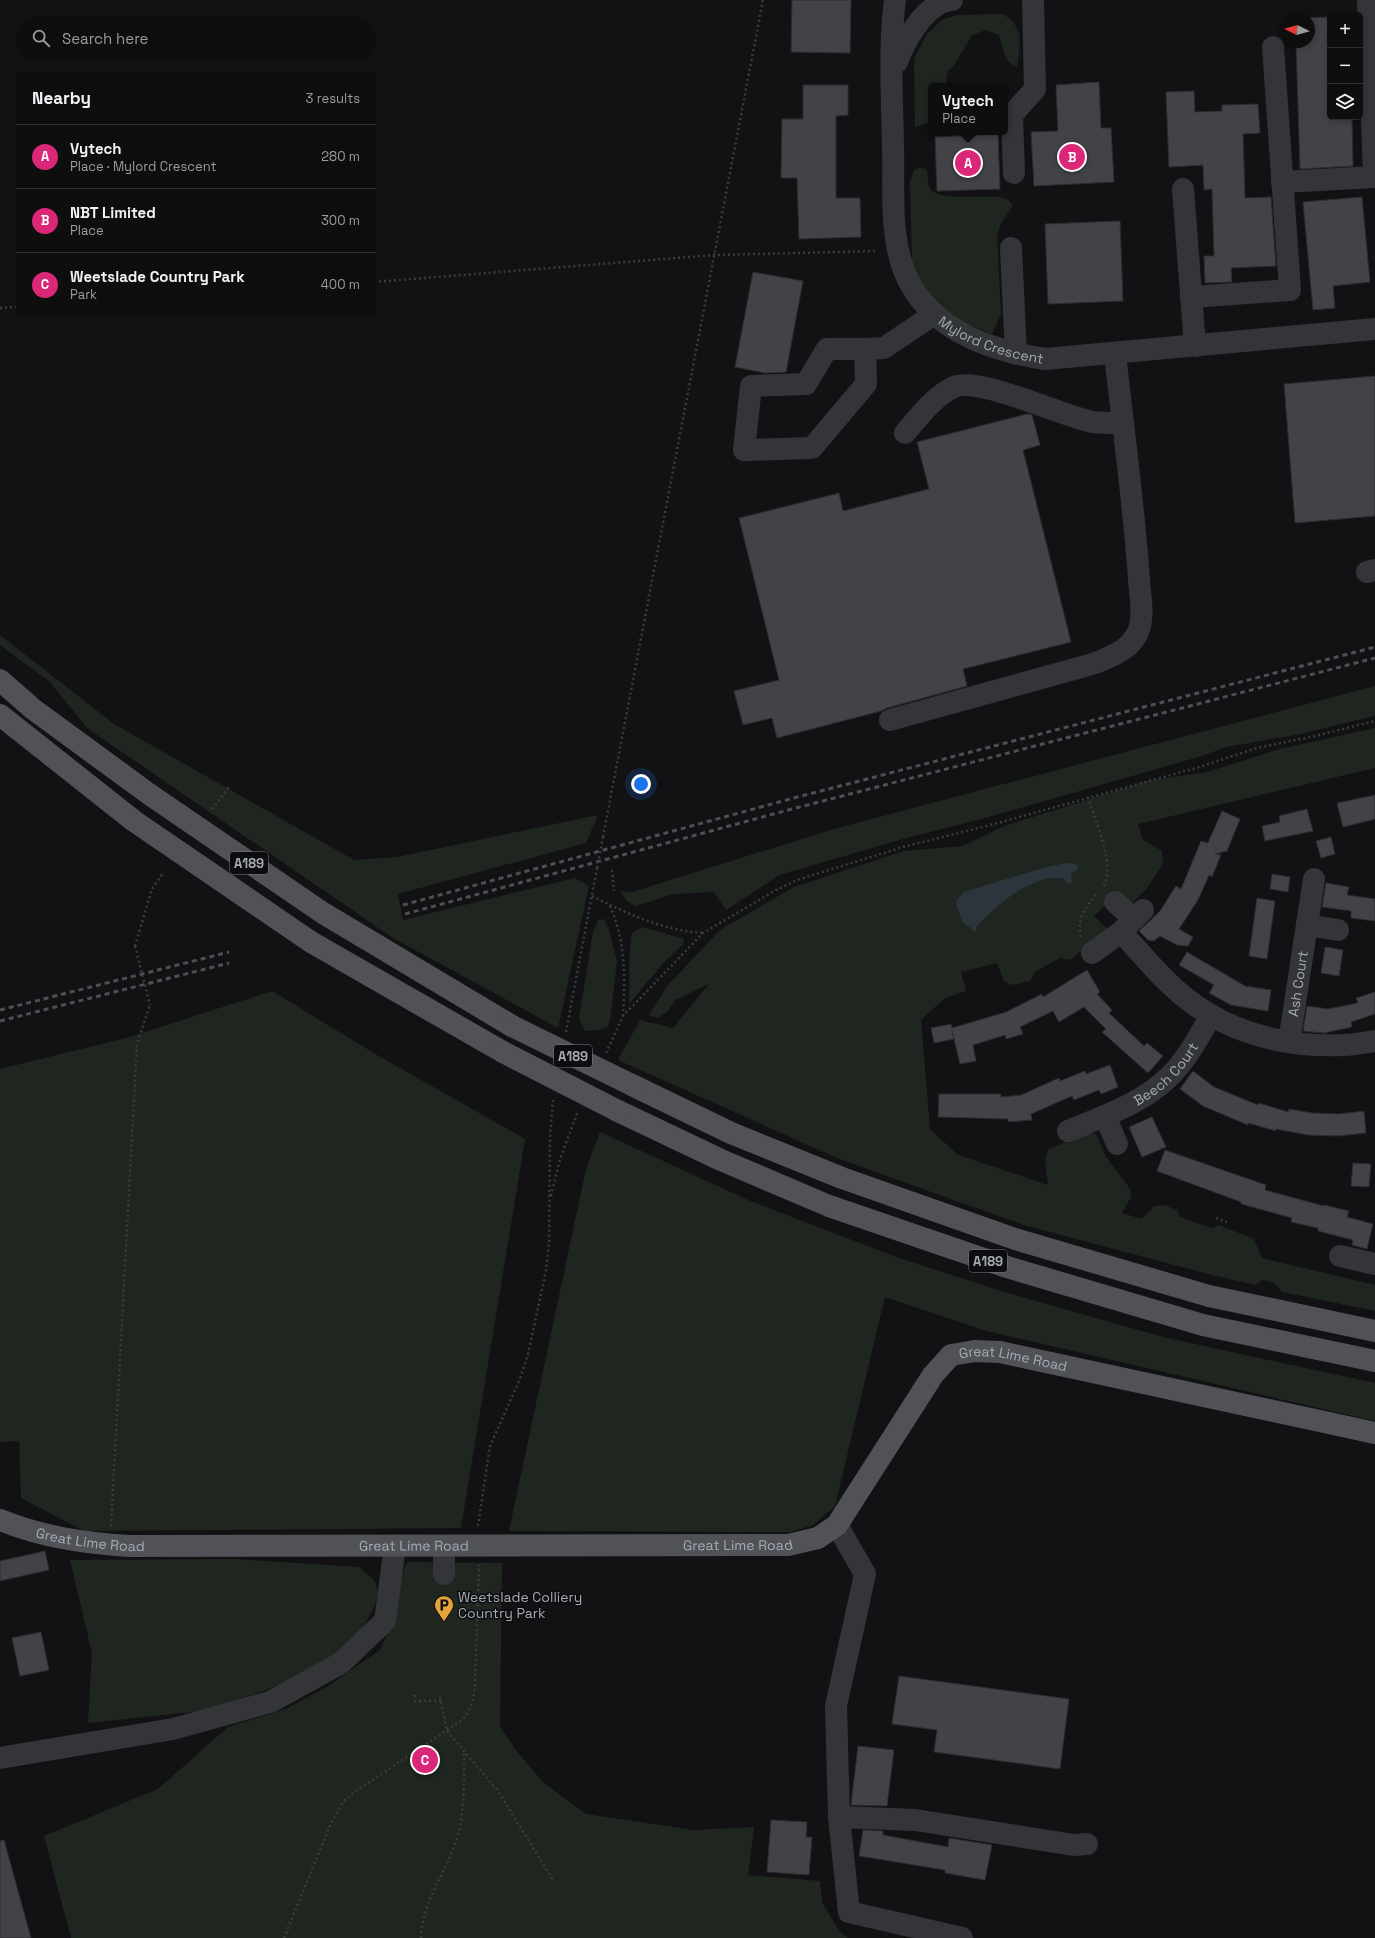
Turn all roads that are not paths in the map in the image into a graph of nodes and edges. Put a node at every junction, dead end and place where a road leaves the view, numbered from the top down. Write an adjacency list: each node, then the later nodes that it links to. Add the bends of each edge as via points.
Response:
1 (895, 0): 7 (street, Mylord Crescent)
2 (944, 0): 3 (street); 7 (street, via 920,19 903,43)
3 (952, 0)
4 (1033, 0): 8 (street, via 1035,89 1012,115)
5 (1368, 0): 9 (street, via 1374,177)
6 (1273, 46): 9 (street)
7 (892, 76): 13 (street, Mylord Crescent, via 894,222 898,250 904,273 915,295)
8 (1014, 173)
9 (1282, 182): 12 (street, via 1290,290)
10 (1183, 189): 12 (street)
11 (1011, 248): 18 (street)
12 (1191, 297): 15 (street)
13 (934, 315): 16 (street, via 884,348); 18 (street, Mylord Crescent, via 974,339)
14 (1375, 329): 15 (street, Mylord Crescent)
15 (1195, 346): 17 (street, Mylord Crescent)
16 (865, 349): 16 (street, via 866,384 812,448 744,450 751,386 806,384 827,349)
17 (1115, 353): 18 (street, Mylord Crescent, via 1045,359); 19 (street)
18 (1016, 354)
19 (1122, 423): 20 (street, via 1092,422 966,385 955,386 941,394); 23 (street, via 1136,536 1141,611 1138,632 1131,644 1123,651 1096,663)
20 (906, 433)
21 (0, 680): 38 (main road, A189, bridge, via 33,708 149,794 323,913 512,1026 731,1133 842,1178 1015,1239 1209,1296)
22 (0, 715): 39 (main road, A189, bridge, via 134,821 311,942 503,1052 720,1160 829,1206 1007,1268 1203,1325)
23 (890, 720)
24 (1314, 879): 27 (street, Ash Court)
25 (1115, 902): 26 (street)
26 (1133, 920): 29 (street); 30 (street, via 1164,980)
27 (1307, 925): 28 (street); 32 (street, Ash Court)
28 (1338, 930)
29 (1092, 953)
30 (1211, 1015): 32 (street, via 1244,1031); 33 (street, Beech Court, via 1172,1074 1137,1101)
31 (1375, 1041): 32 (street, via 1336,1045)
32 (1289, 1042)
33 (1105, 1116): 34 (street, Beech Court); 35 (street)
34 (1068, 1131)
35 (1117, 1144)
36 (1340, 1256): 37 (street)
37 (1375, 1264)
38 (1375, 1331)
39 (1375, 1361)
40 (1375, 1433): 42 (main road, Great Lime Road, via 1000,1352 975,1351 951,1355 933,1375)
41 (0, 1520): 43 (main road, Great Lime Road, via 53,1537 110,1545)
42 (837, 1525): 44 (main road, Great Lime Road, via 818,1538 788,1545); 47 (street, via 865,1574 836,1706)
43 (395, 1546): 44 (main road, Great Lime Road); 46 (street, via 385,1621 341,1663 270,1702 173,1729)
44 (444, 1546): 45 (street)
45 (444, 1574)
46 (0, 1758)
47 (839, 1817): 48 (street, via 915,1820 1074,1845); 49 (street, via 849,1912)
48 (1086, 1844)
49 (962, 1938)

